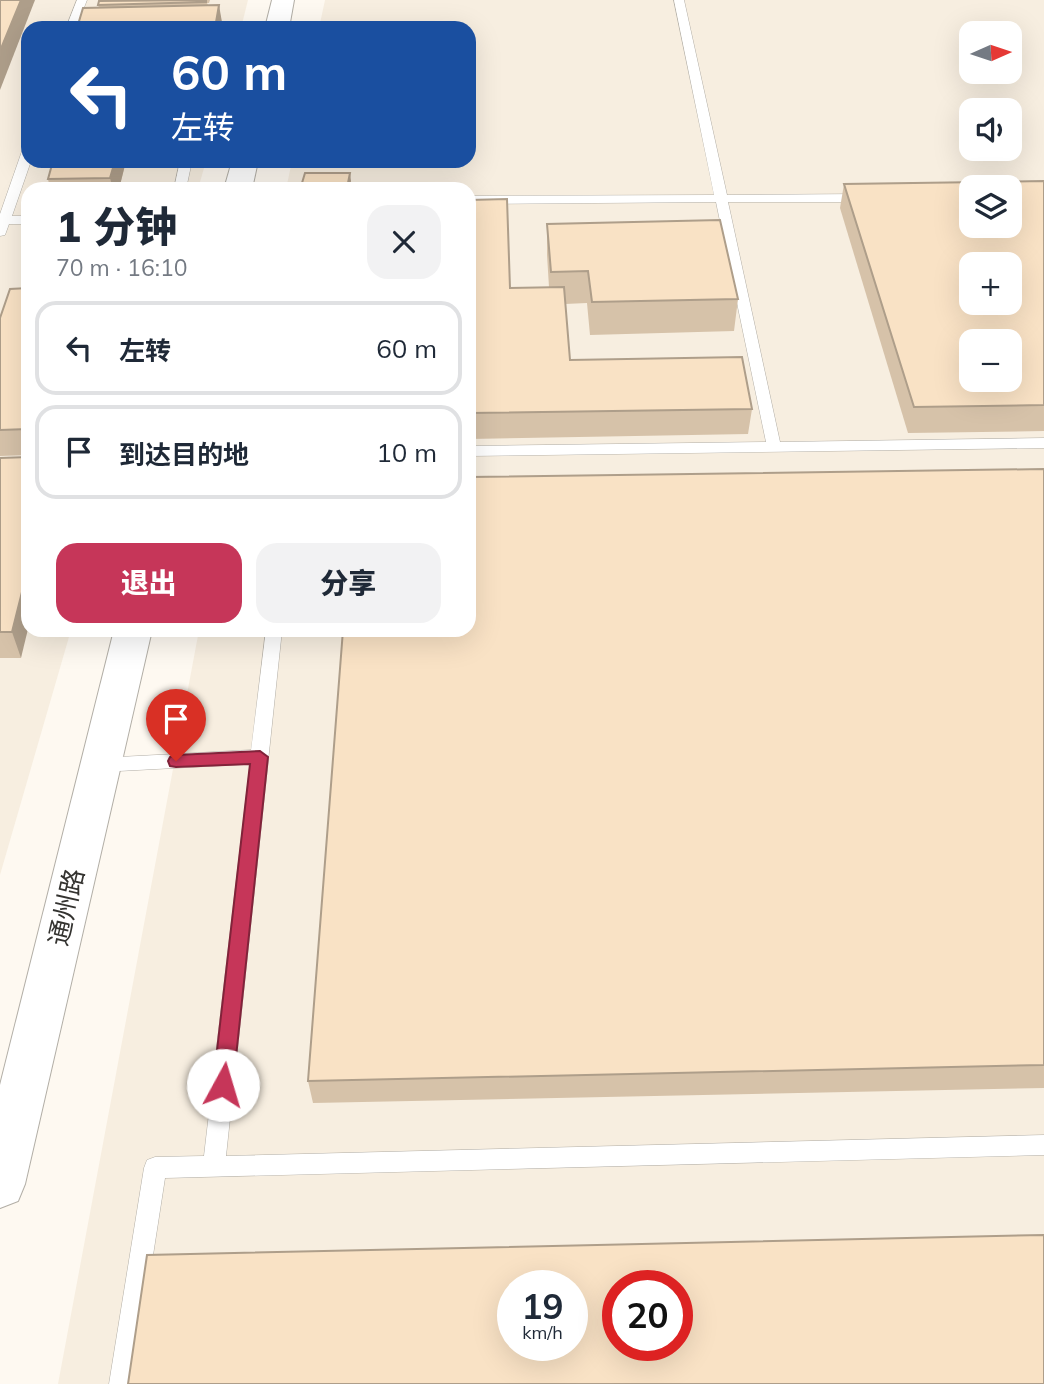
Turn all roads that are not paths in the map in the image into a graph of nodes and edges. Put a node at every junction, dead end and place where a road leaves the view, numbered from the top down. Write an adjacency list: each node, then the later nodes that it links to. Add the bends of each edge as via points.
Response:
1 (82, 0): 4 (lane)
2 (283, 0): 5 (street)
3 (679, 0): 9 (lane)
4 (74, 21)
5 (278, 21)
6 (21, 165): 7 (lane)
7 (6, 197): 12 (lane)
8 (876, 198): 9 (lane)
9 (721, 199): 10 (lane); 14 (lane)
10 (476, 200)
11 (21, 222): 12 (lane)
12 (2, 226)
13 (1044, 443): 14 (lane)
14 (774, 447): 15 (lane)
15 (476, 451)
16 (131, 637): 19 (street, 通州路)
17 (273, 637): 18 (lane)
18 (260, 757): 19 (lane); 21 (lane)
19 (100, 765): 22 (street, 通州路)
20 (1044, 1145): 21 (lane)
21 (214, 1167): 23 (lane, via 155,1168)
22 (0, 1184)
23 (121, 1384)

